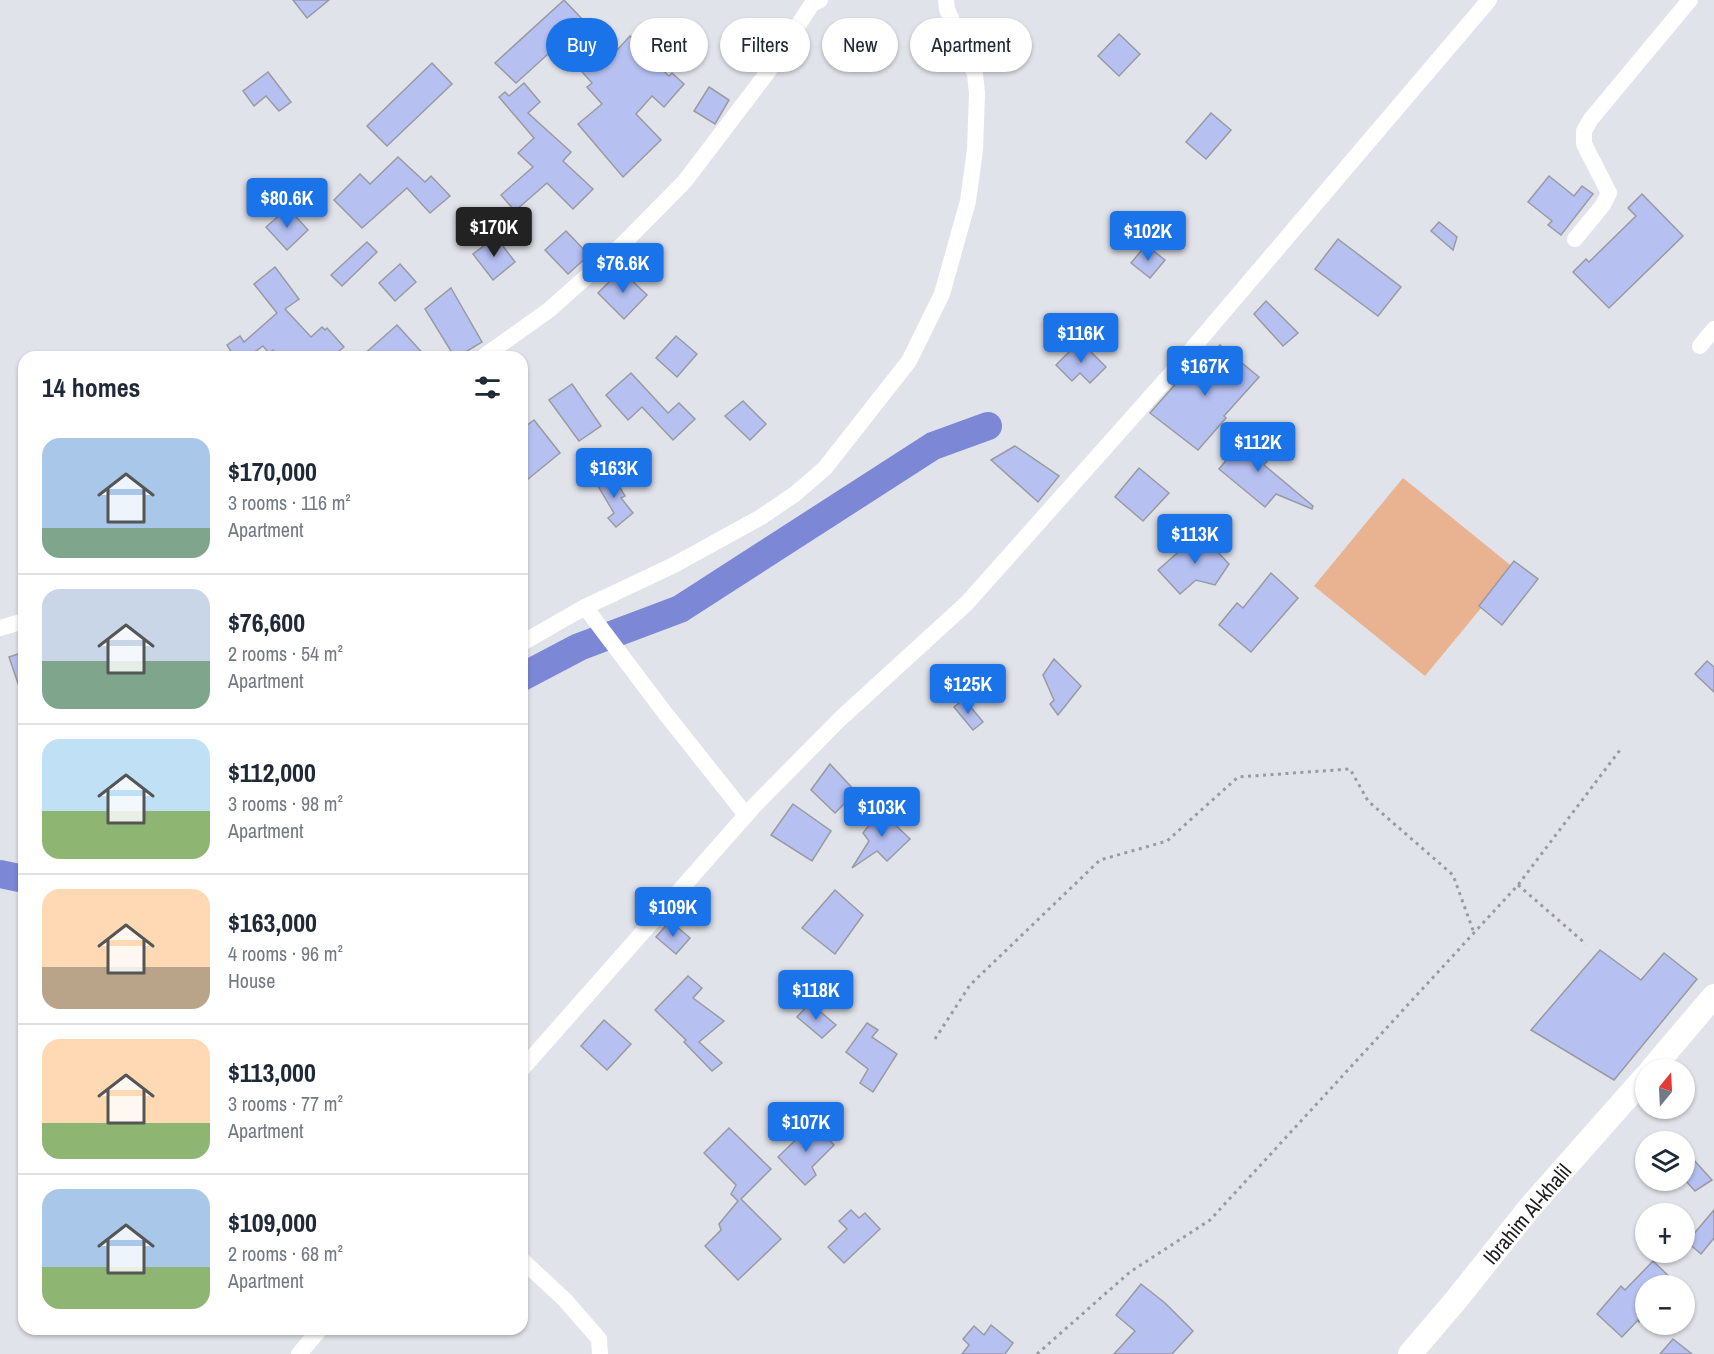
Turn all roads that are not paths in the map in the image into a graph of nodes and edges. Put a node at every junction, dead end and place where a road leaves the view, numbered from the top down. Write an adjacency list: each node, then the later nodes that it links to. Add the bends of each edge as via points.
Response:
1 (946, 0): 9 (street, via 975,74 975,150 968,201 942,294 909,361 825,468 795,494 674,565)
2 (1489, 0): 13 (street, via 1169,376 967,603 840,719)
3 (1690, 0): 5 (street, via 1584,130 1584,144 1609,193)
4 (813, 1): 8 (street, via 767,73 685,181 622,245 549,310)
5 (1575, 238)
6 (1714, 329): 7 (street)
7 (1700, 346)
8 (491, 351)
9 (585, 607): 12 (street); 13 (street)
10 (18, 623): 11 (street)
11 (0, 628)
12 (528, 640)
13 (746, 816): 16 (street)
14 (1714, 996): 15 (street)
15 (1660, 1059)
16 (528, 1062)
17 (1635, 1088): 22 (street, Ibrahim Al-khalil, via 1531,1206)
18 (528, 1266): 21 (street, via 599,1339)
19 (315, 1335): 20 (street)
20 (300, 1354)
21 (600, 1354)
22 (1410, 1354)

